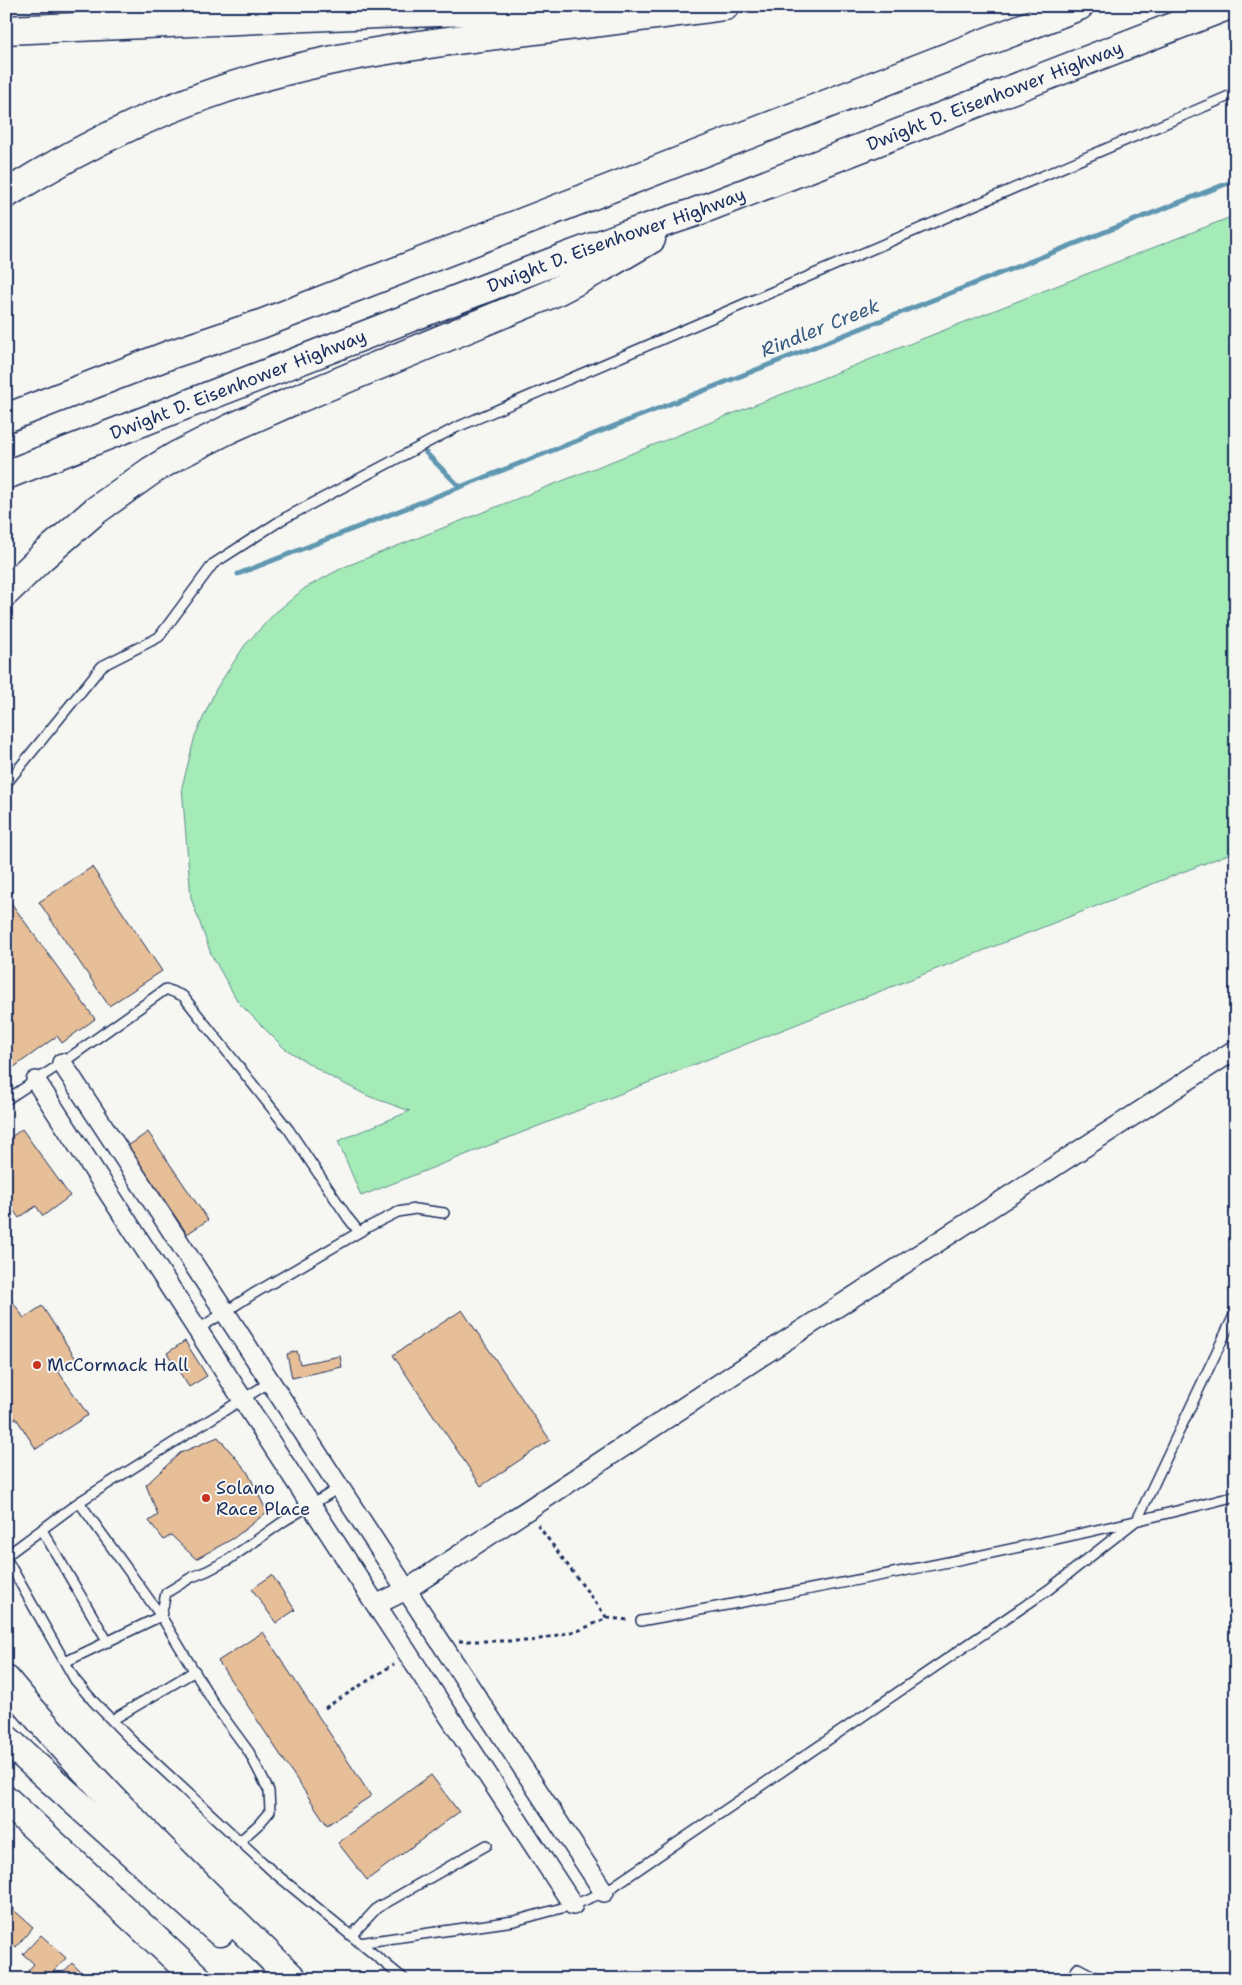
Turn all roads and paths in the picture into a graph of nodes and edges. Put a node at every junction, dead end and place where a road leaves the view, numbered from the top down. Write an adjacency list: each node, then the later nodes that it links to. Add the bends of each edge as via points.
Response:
1 (627, 6): 5 (highway)
2 (725, 6): 7 (highway, via 449,41 281,72 209,94 134,124 66,158)
3 (1079, 6): 9 (highway, via 261,324 169,355)
4 (1227, 6): 8 (highway, Dwight D. Eisenhower Highway)
5 (6, 30)
6 (1236, 93): 12 (lane, via 455,428 283,519 213,564 159,637 102,666)
7 (6, 194)
8 (693, 213): 10 (highway, Dwight D. Eisenhower Highway, via 550,263); 11 (highway, via 553,293 290,402 176,456 95,511)
9 (6, 418)
10 (6, 475)
11 (6, 592)
12 (6, 784)
13 (1236, 1049): 28 (street)
14 (62, 1064): 15 (lane); 18 (lane, via 166,990 183,996 289,1130); 20 (street)
15 (36, 1081): 16 (lane); 21 (street)
16 (6, 1100)
17 (444, 1213): 18 (lane, via 398,1212)
18 (359, 1232): 20 (lane)
19 (1236, 1311): 29 (lane)
20 (225, 1313): 21 (lane); 22 (street)
21 (197, 1330): 23 (street)
22 (270, 1382): 23 (lane); 24 (street)
23 (242, 1400): 26 (lane); 27 (street)
24 (339, 1488): 27 (lane); 32 (street)
25 (1236, 1496): 29 (lane)
26 (79, 1502): 30 (lane); 34 (lane)
27 (311, 1506): 33 (street); 34 (lane, via 228,1560 166,1593)
28 (528, 1510): 32 (street); 35 (path)
29 (1137, 1520): 36 (lane, via 872,1578); 49 (lane, via 1048,1590)
30 (42, 1530): 31 (lane); 38 (lane)
31 (6, 1557): 40 (lane)
32 (406, 1590): 33 (street); 37 (street)
33 (376, 1605): 39 (street)
34 (161, 1616): 38 (lane); 41 (lane)
35 (607, 1618): 36 (path); 37 (path, via 580,1630 532,1641)
36 (641, 1621)
37 (439, 1641): 49 (street)
38 (108, 1642): 40 (lane)
39 (408, 1655): 43 (path); 50 (street)
40 (65, 1662): 44 (lane, via 75,1680)
41 (195, 1671): 44 (lane); 47 (lane, via 216,1708 249,1752 269,1791 270,1811)
42 (6, 1680): 55 (highway, via 112,1800)
43 (325, 1708)
44 (112, 1720): 47 (lane)
45 (10, 1742): 54 (highway)
46 (6, 1800): 53 (highway)
47 (240, 1842): 51 (lane)
48 (487, 1845): 51 (lane, via 377,1908)
49 (604, 1892): 50 (lane)
50 (573, 1905): 52 (lane, via 514,1921)
51 (351, 1936): 52 (lane)
52 (359, 1943): 56 (lane)
53 (198, 1979)
54 (274, 1979)
55 (293, 1979)
56 (404, 1979)
57 (1069, 1979): 58 (lane, via 1078,1968)
58 (1099, 1979)

